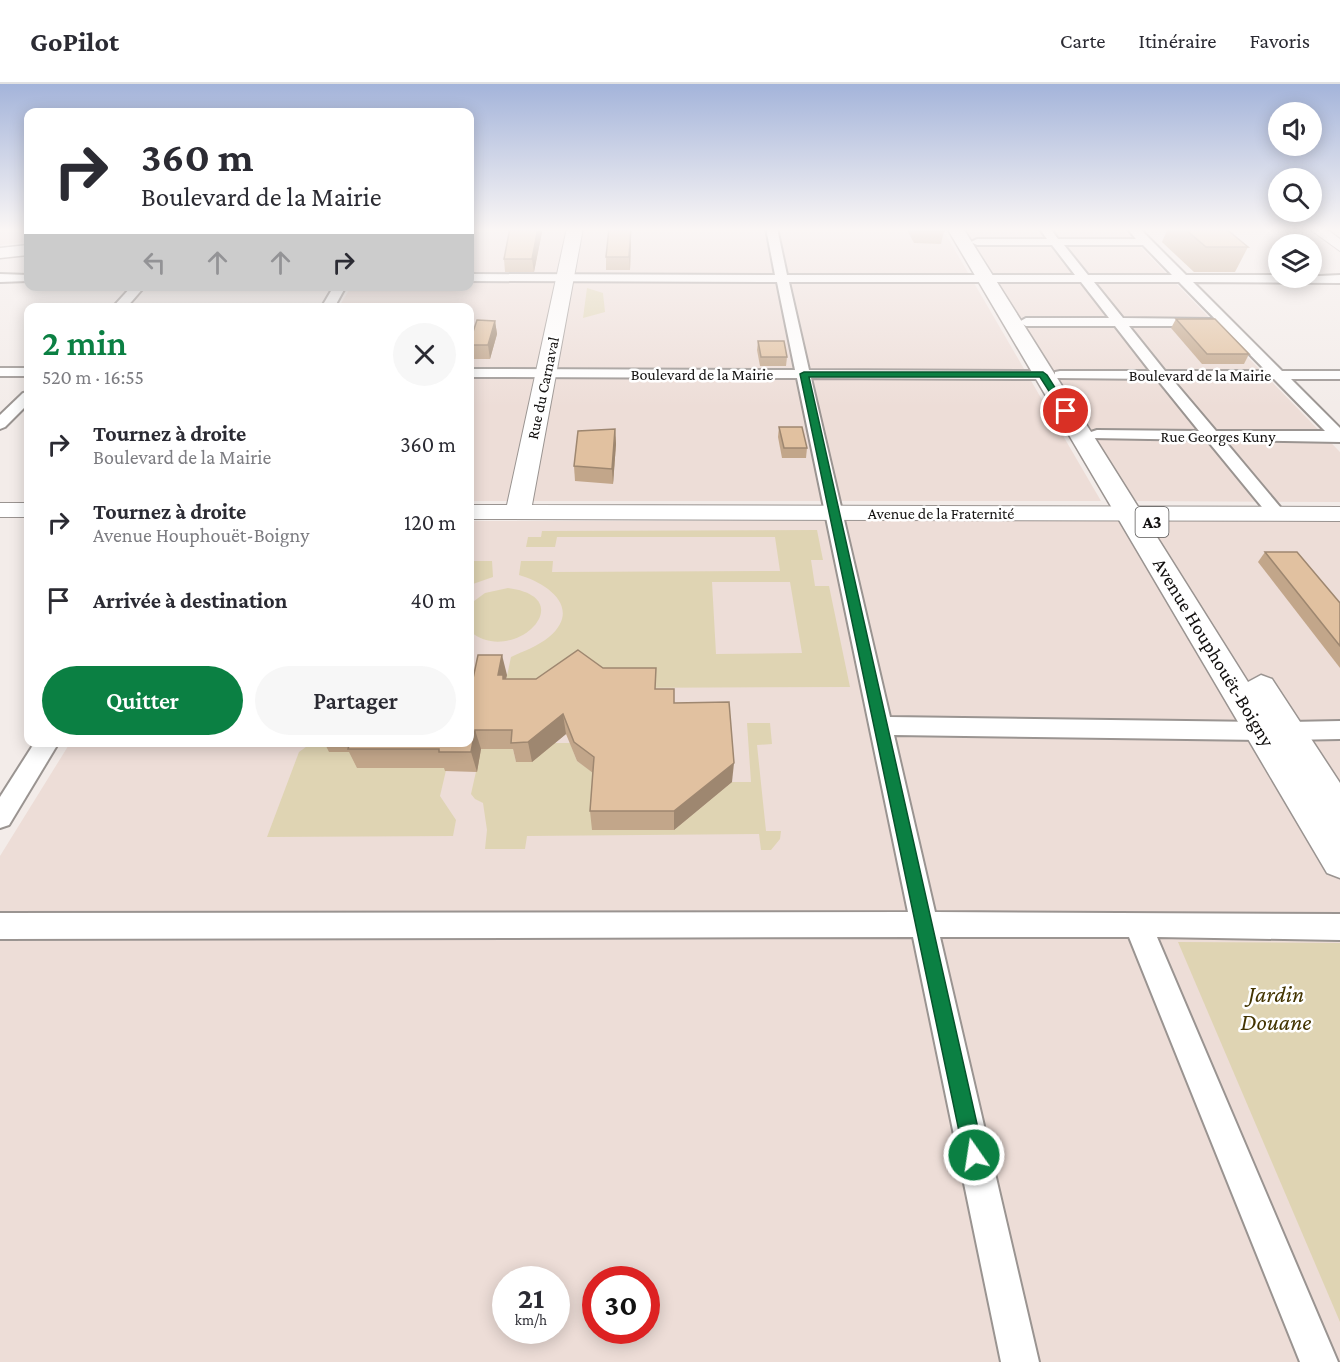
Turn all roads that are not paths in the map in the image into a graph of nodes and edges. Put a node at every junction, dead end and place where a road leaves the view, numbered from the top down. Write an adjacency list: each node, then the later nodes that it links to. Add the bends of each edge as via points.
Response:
1 (563, 288): 15 (street, Rue du Carnaval)
2 (785, 288): 16 (street)
3 (999, 288): 17 (main road, Avenue Houphouët-Boigny / A3)
4 (1000, 288): 9 (main road, Avenue Houphouët-Boigny / A3)
5 (1090, 288): 10 (street)
6 (1191, 288): 11 (street)
7 (134, 291): 8 (street)
8 (123, 303)
9 (1026, 322): 10 (street); 17 (main road, Avenue Houphouët-Boigny / A3)
10 (1118, 322): 11 (street); 18 (street)
11 (1225, 322): 19 (street)
12 (0, 372): 13 (street)
13 (24, 372)
14 (474, 373): 15 (street, Boulevard de la Mairie)
15 (547, 373): 16 (street, Boulevard de la Mairie); 29 (street, Rue du Carnaval)
16 (804, 374): 17 (street, Boulevard de la Mairie); 30 (street)
17 (1052, 375): 18 (street, Boulevard de la Mairie); 23 (main road, Avenue Houphouët-Boigny / A3); 31 (main road, Avenue Houphouët-Boigny / A3)
18 (1161, 375): 19 (street, Boulevard de la Mairie); 24 (street)
19 (1278, 375): 20 (street, Boulevard de la Mairie); 25 (street)
20 (1340, 375)
21 (24, 400): 22 (street)
22 (0, 424)
23 (1097, 435): 24 (street, Rue Georges Kuny); 31 (main road, Avenue Houphouët-Boigny / A3)
24 (1211, 436): 25 (street, Rue Georges Kuny); 32 (street)
25 (1340, 437)
26 (0, 510): 27 (street)
27 (24, 510)
28 (474, 512): 29 (street, Avenue de la Fraternité)
29 (518, 512): 30 (street, Avenue de la Fraternité)
30 (833, 512): 31 (street, Avenue de la Fraternité); 34 (street)
31 (1138, 513): 32 (street, Avenue de la Fraternité); 35 (main road, Avenue Houphouët-Boigny / A3)
32 (1277, 514): 33 (street, Avenue de la Fraternité)
33 (1340, 514)
34 (879, 726): 35 (street); 42 (street)
35 (1275, 730): 36 (street); 38 (main road, Avenue Houphouët-Boigny / A3); 40 (main road, Avenue Houphouët-Boigny / A3)
36 (1340, 730)
37 (45, 747): 39 (street)
38 (1340, 813)
39 (0, 818)
40 (1340, 861)
41 (1138, 924): 42 (street); 44 (street); 46 (street)
42 (923, 925): 43 (street); 45 (street)
43 (0, 926)
44 (1340, 927)
45 (1020, 1362)
46 (1318, 1362)

